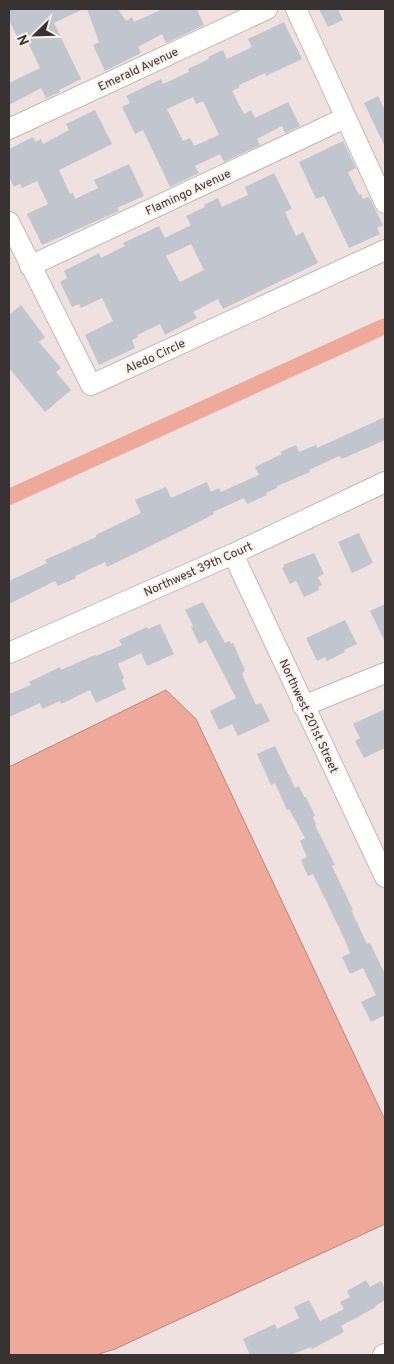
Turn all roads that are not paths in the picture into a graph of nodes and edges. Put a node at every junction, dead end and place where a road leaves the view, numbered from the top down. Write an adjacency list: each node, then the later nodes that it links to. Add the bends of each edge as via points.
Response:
1 (267, 9): 4 (street, Emerald Avenue)
2 (296, 9): 3 (street)
3 (346, 118): 5 (street); 8 (street, Flamingo Avenue)
4 (9, 129)
5 (385, 203)
6 (9, 222): 8 (street, Aledo Circle)
7 (385, 250): 8 (street, Aledo Circle, via 91,385)
8 (30, 266)
9 (385, 482): 10 (street, Northwest 39th Court)
10 (233, 554): 11 (street, Northwest 39th Court); 13 (street, Northwest 201st Street)
11 (9, 653)
12 (385, 673): 13 (street)
13 (303, 706): 14 (street, Northwest 201st Street)
14 (385, 877)

